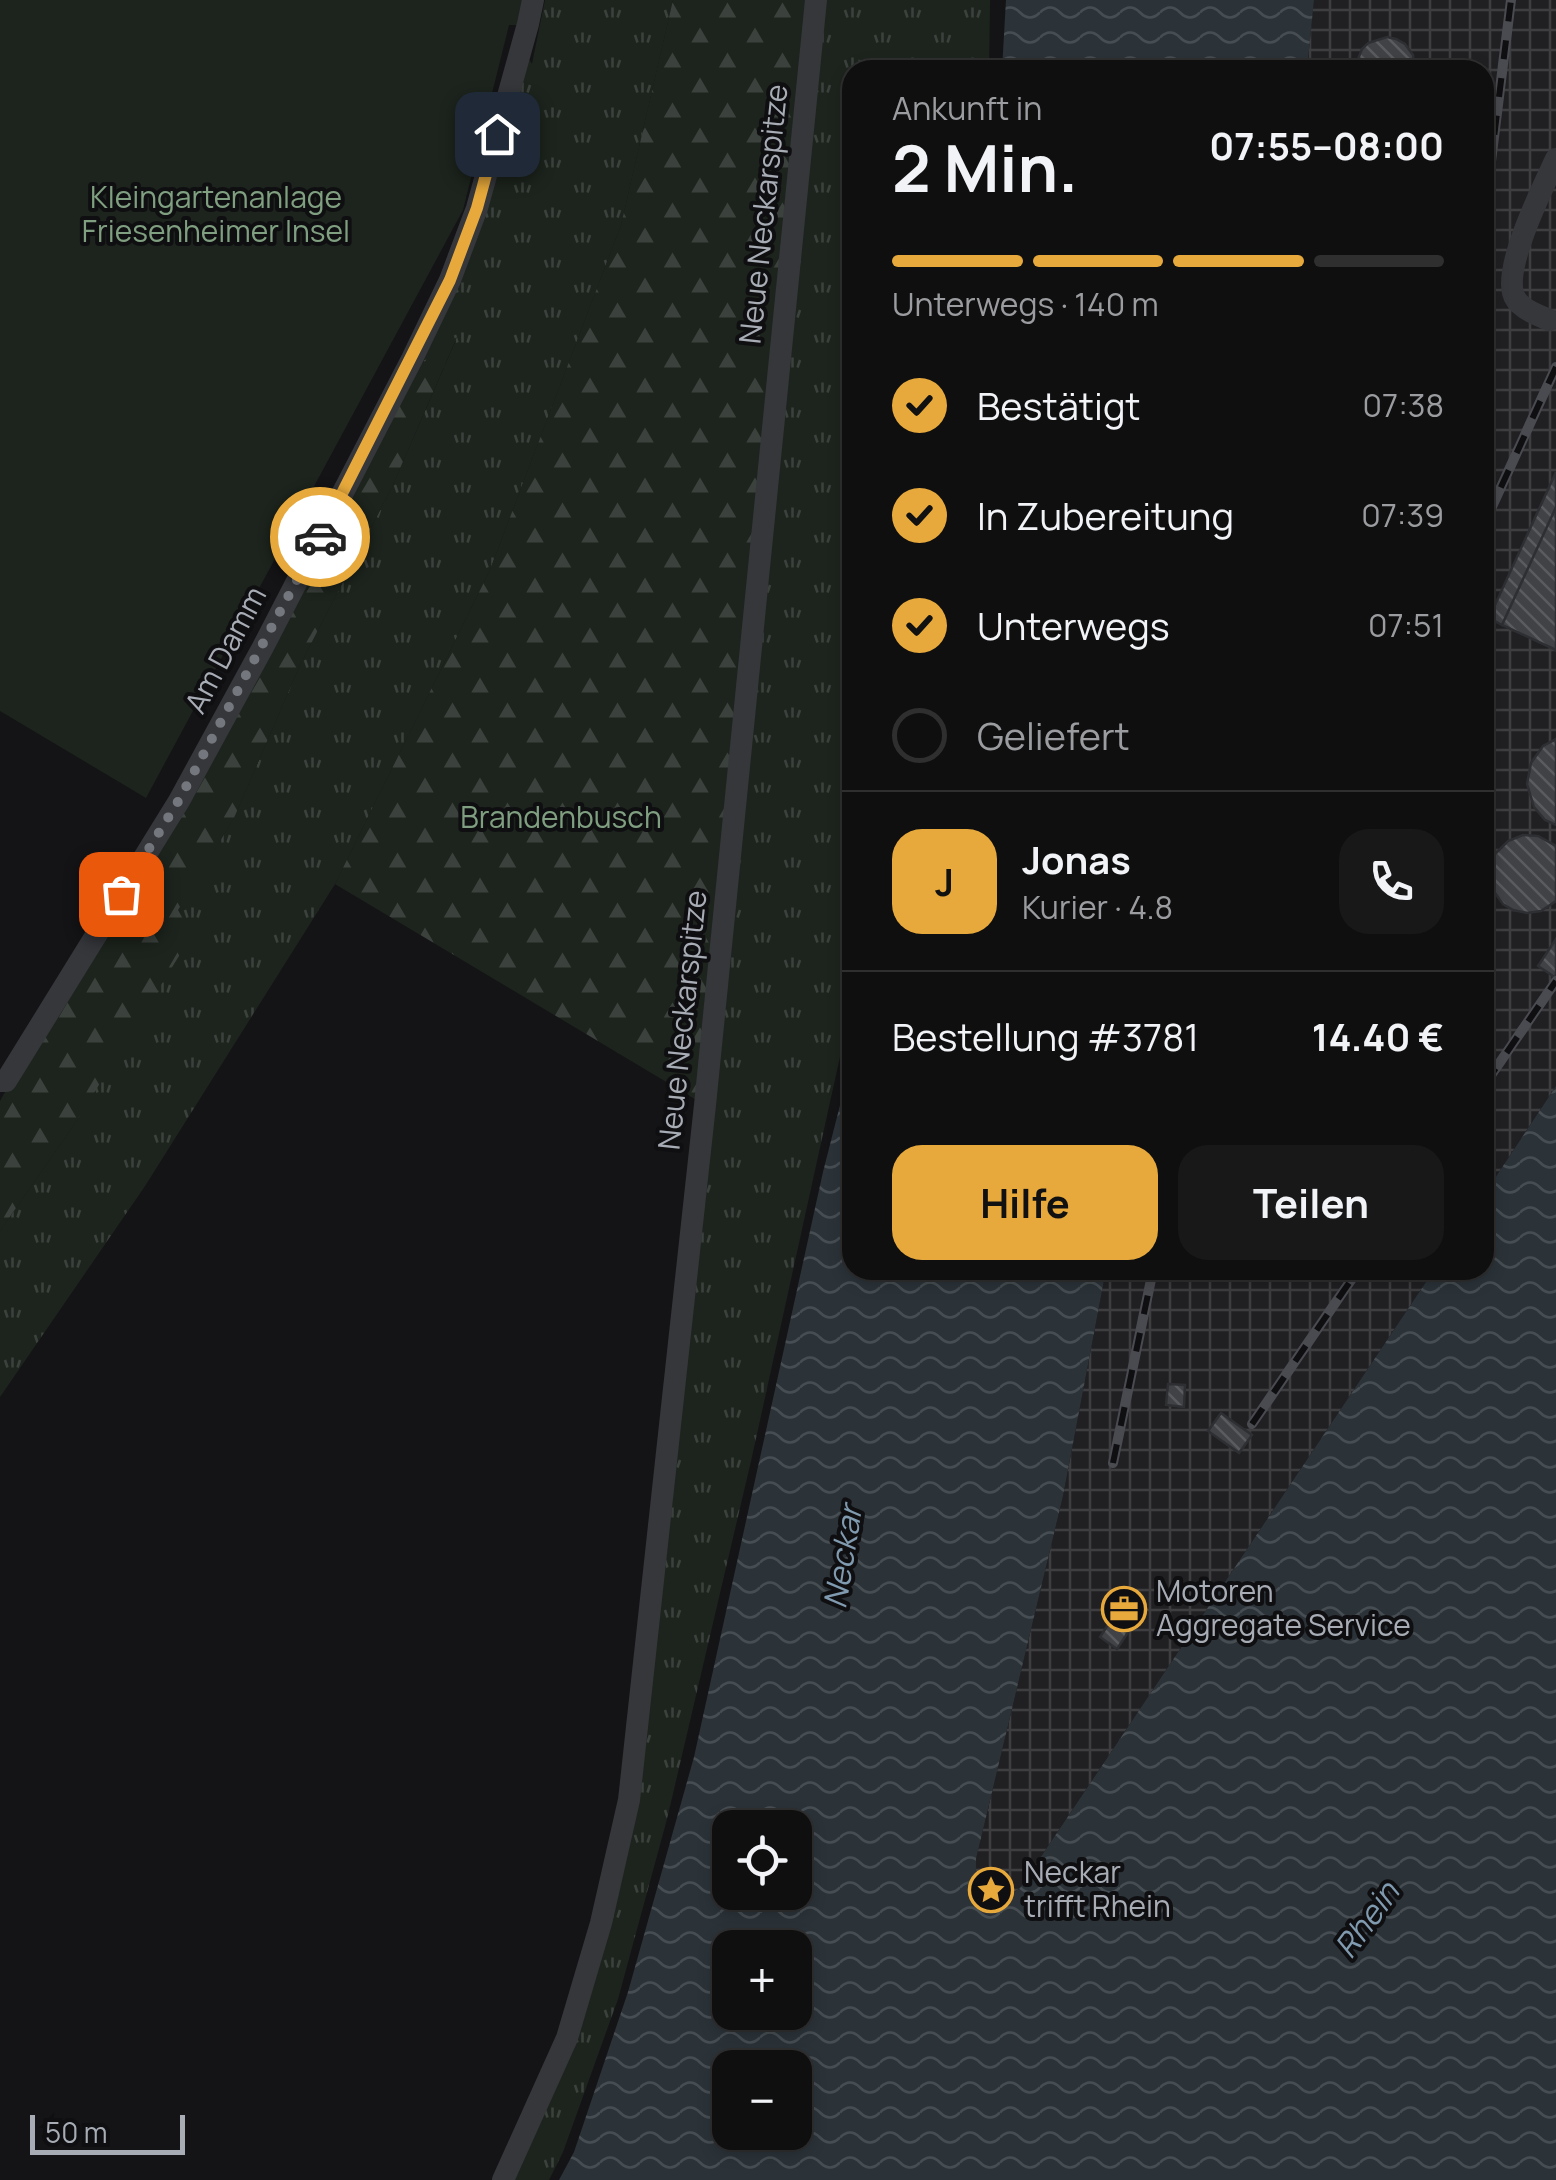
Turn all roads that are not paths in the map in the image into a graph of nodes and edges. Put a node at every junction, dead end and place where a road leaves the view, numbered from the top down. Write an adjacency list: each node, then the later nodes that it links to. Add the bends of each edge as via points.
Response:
1 (532, 0): 5 (lane, Am Damm, via 477,208 419,344 179,800)
2 (816, 0): 6 (lane, Neue Neckarspitze, via 629,1800 566,2038)
3 (1556, 159): 4 (lane, via 1525,228 1512,294 1522,308)
4 (1549, 320)
5 (3, 1081)
6 (503, 2180)

